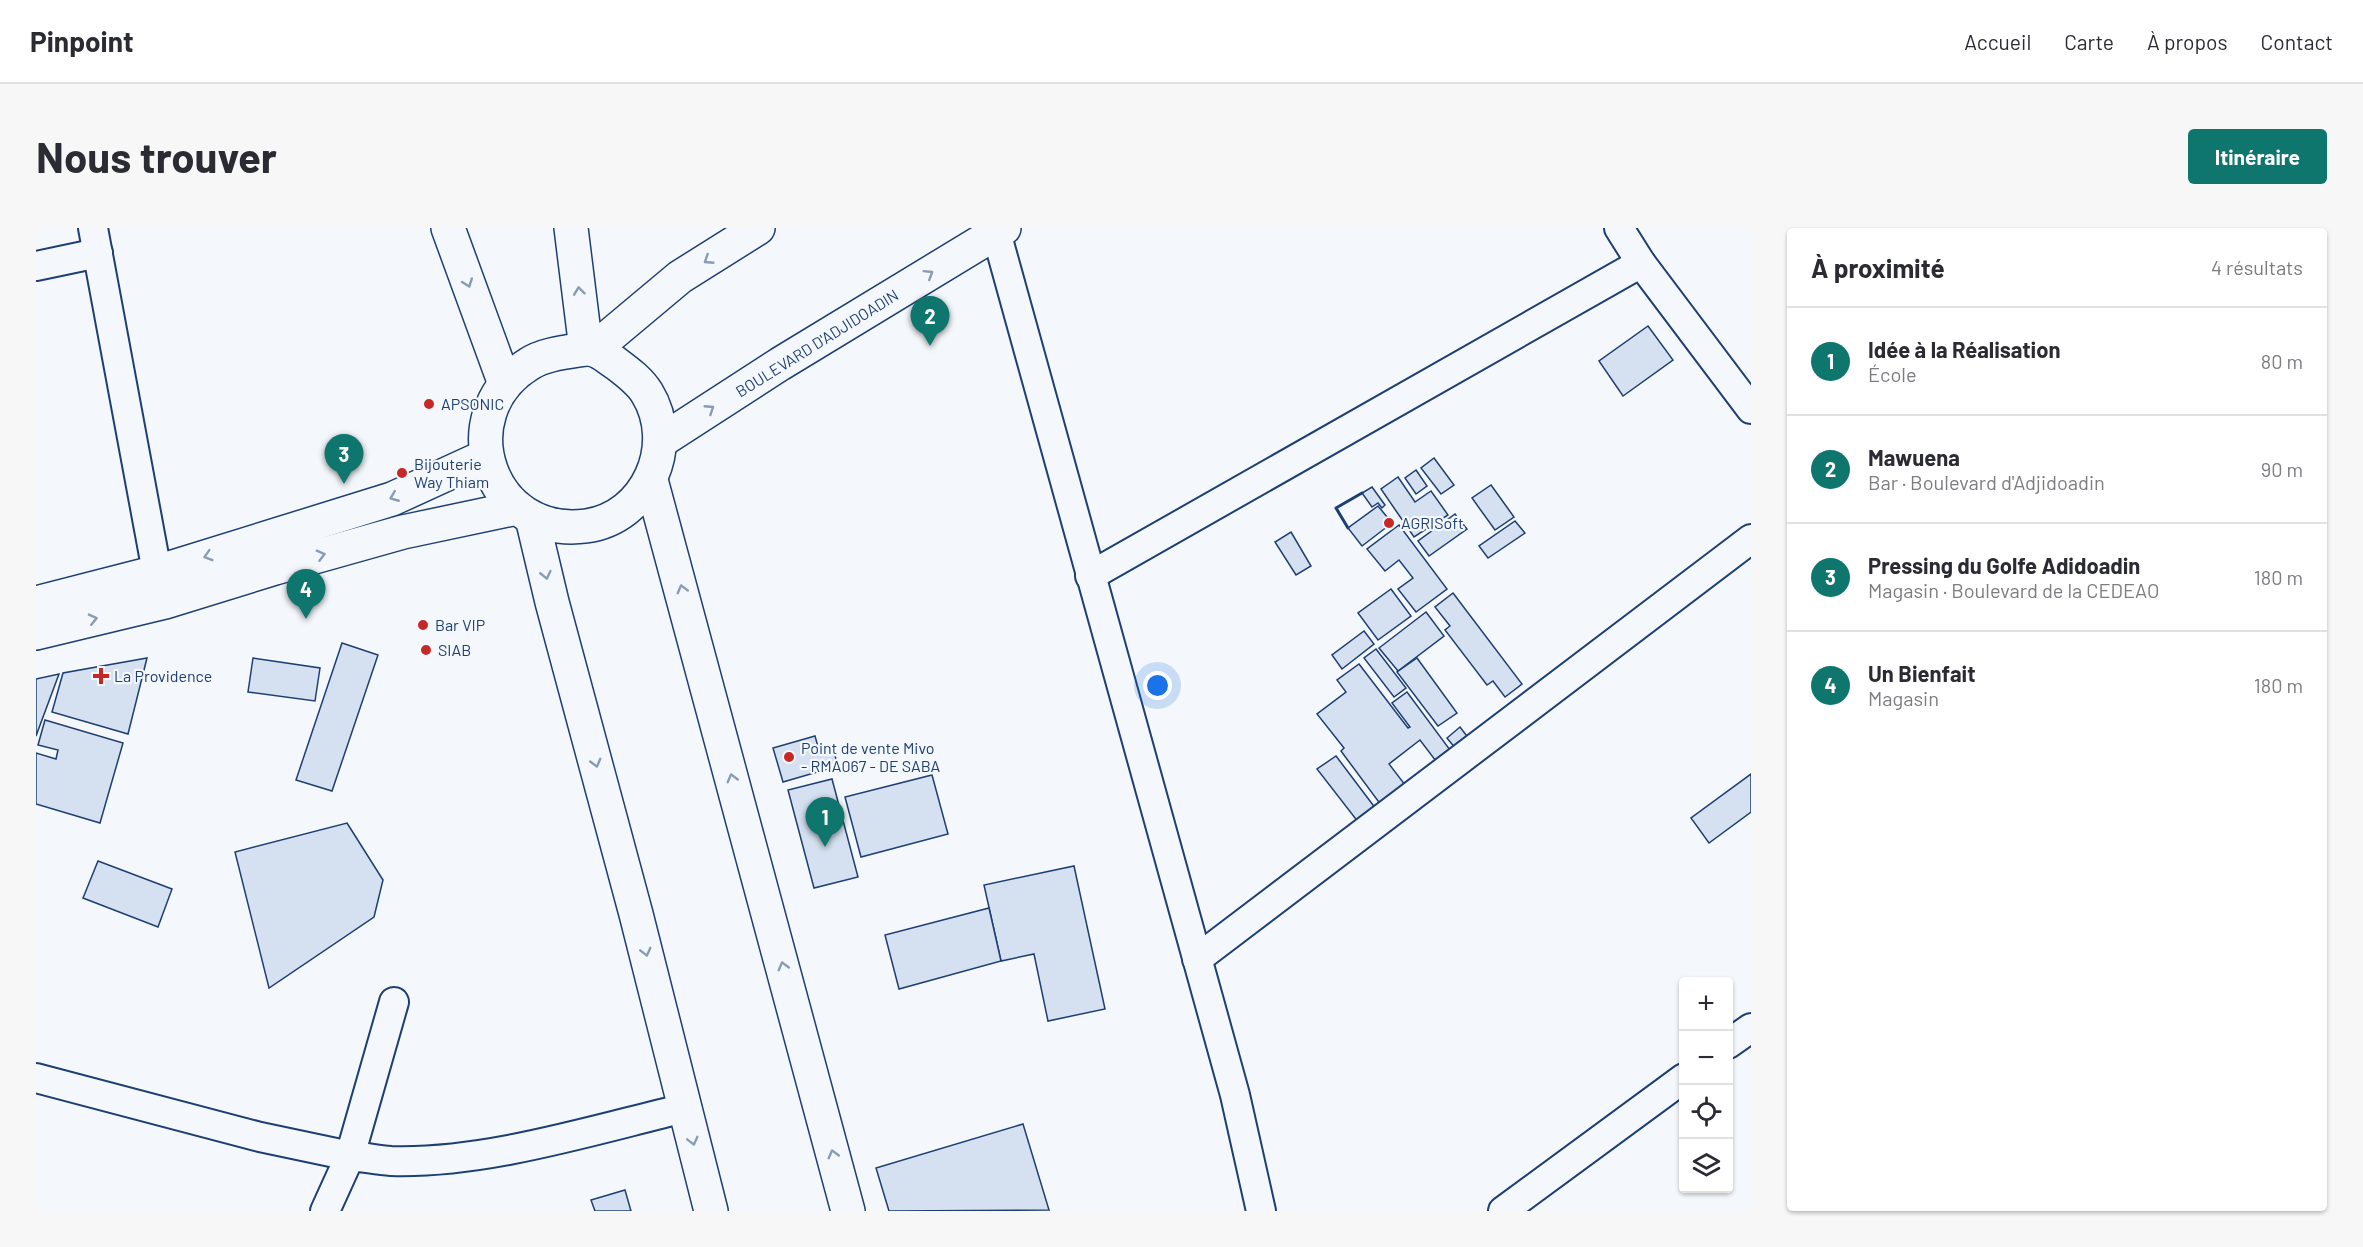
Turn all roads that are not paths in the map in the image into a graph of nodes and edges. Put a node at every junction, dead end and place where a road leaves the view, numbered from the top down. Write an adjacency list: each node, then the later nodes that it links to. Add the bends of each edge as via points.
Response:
1 (448, 228): 10 (main road, one-way to 10)
2 (571, 228): 9 (main road, one-way to 2)
3 (758, 228): 9 (main road, one-way to 9, via 681,277)
4 (1620, 228): 7 (street)
5 (1000, 230): 12 (main road, BOULEVARD D'ADJIDOADIN, one-way to 5); 18 (street)
6 (95, 240): 8 (street); 17 (street)
7 (1641, 263): 11 (street); 18 (street)
8 (36, 266)
9 (590, 349): 10 (main road, via 529,363); 12 (main road, via 630,374 647,393 657,416)
10 (505, 384): 13 (main road, via 491,405 485,430)
11 (1751, 409)
12 (660, 441): 14 (main road)
13 (486, 456): 15 (main road, via 503,493); 17 (main road, one-way to 17, via 392,499)
14 (651, 480): 15 (main road, via 634,502 612,518 586,526 558,526); 31 (main road, one-way to 14)
15 (524, 513): 20 (main road, one-way to 15, via 165,602 403,532); 27 (main road, one-way to 27, via 552,602)
16 (1751, 539): 21 (street)
17 (157, 572): 19 (main road)
18 (1090, 576): 21 (street)
19 (36, 603)
20 (36, 633)
21 (1197, 959): 32 (street, via 1235,1095)
22 (393, 1002): 28 (street)
23 (1751, 1028): 24 (street)
24 (1733, 1041)
25 (36, 1078): 28 (street, via 260,1137)
26 (1679, 1081): 33 (street)
27 (685, 1108): 28 (street, via 516,1148 422,1160); 30 (main road, one-way to 30)
28 (350, 1156): 29 (street)
29 (325, 1211)
30 (711, 1211)
31 (848, 1211)
32 (1261, 1211)
33 (1503, 1211)

